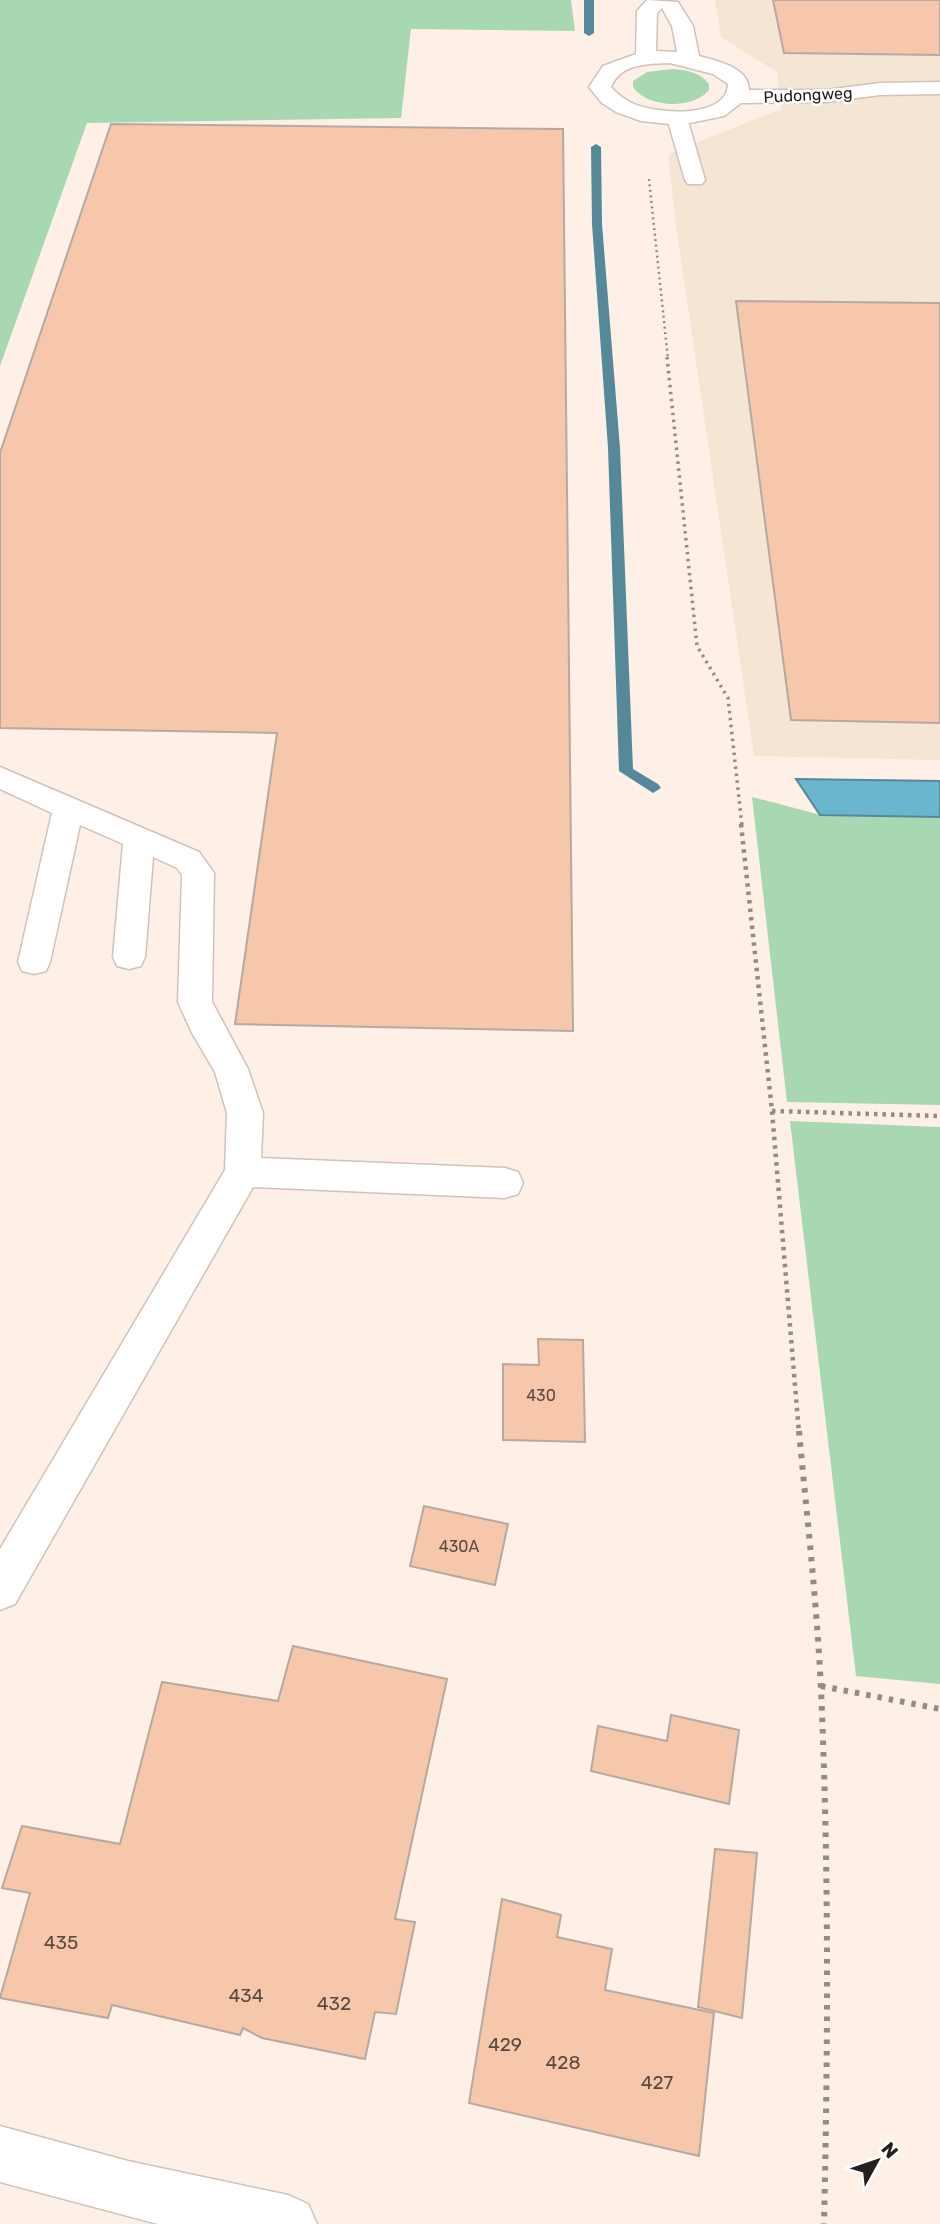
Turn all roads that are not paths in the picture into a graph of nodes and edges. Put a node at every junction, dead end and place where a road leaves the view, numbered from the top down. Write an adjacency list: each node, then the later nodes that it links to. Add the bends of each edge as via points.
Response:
1 (659, 0): 3 (street, via 647,11)
2 (664, 0): 4 (street, via 682,20)
3 (646, 58): 4 (street); 7 (street, via 612,68 600,86 605,96 634,113)
4 (689, 59): 5 (street, via 724,71)
5 (735, 88): 6 (street, Pudongweg, via 826,96); 7 (street, via 728,105 715,112)
6 (940, 88)
7 (677, 118): 8 (lane)
8 (695, 180)
9 (0, 779): 10 (lane)
10 (68, 808): 11 (lane); 13 (lane)
11 (139, 837): 12 (lane); 14 (lane, via 188,860 198,873 195,1002 231,1069 245,1113)
12 (129, 957)
13 (34, 962)
14 (243, 1172): 15 (lane); 16 (lane)
15 (505, 1183)
16 (0, 1589)
17 (0, 2154): 18 (street, via 128,2189)
18 (288, 2224)

